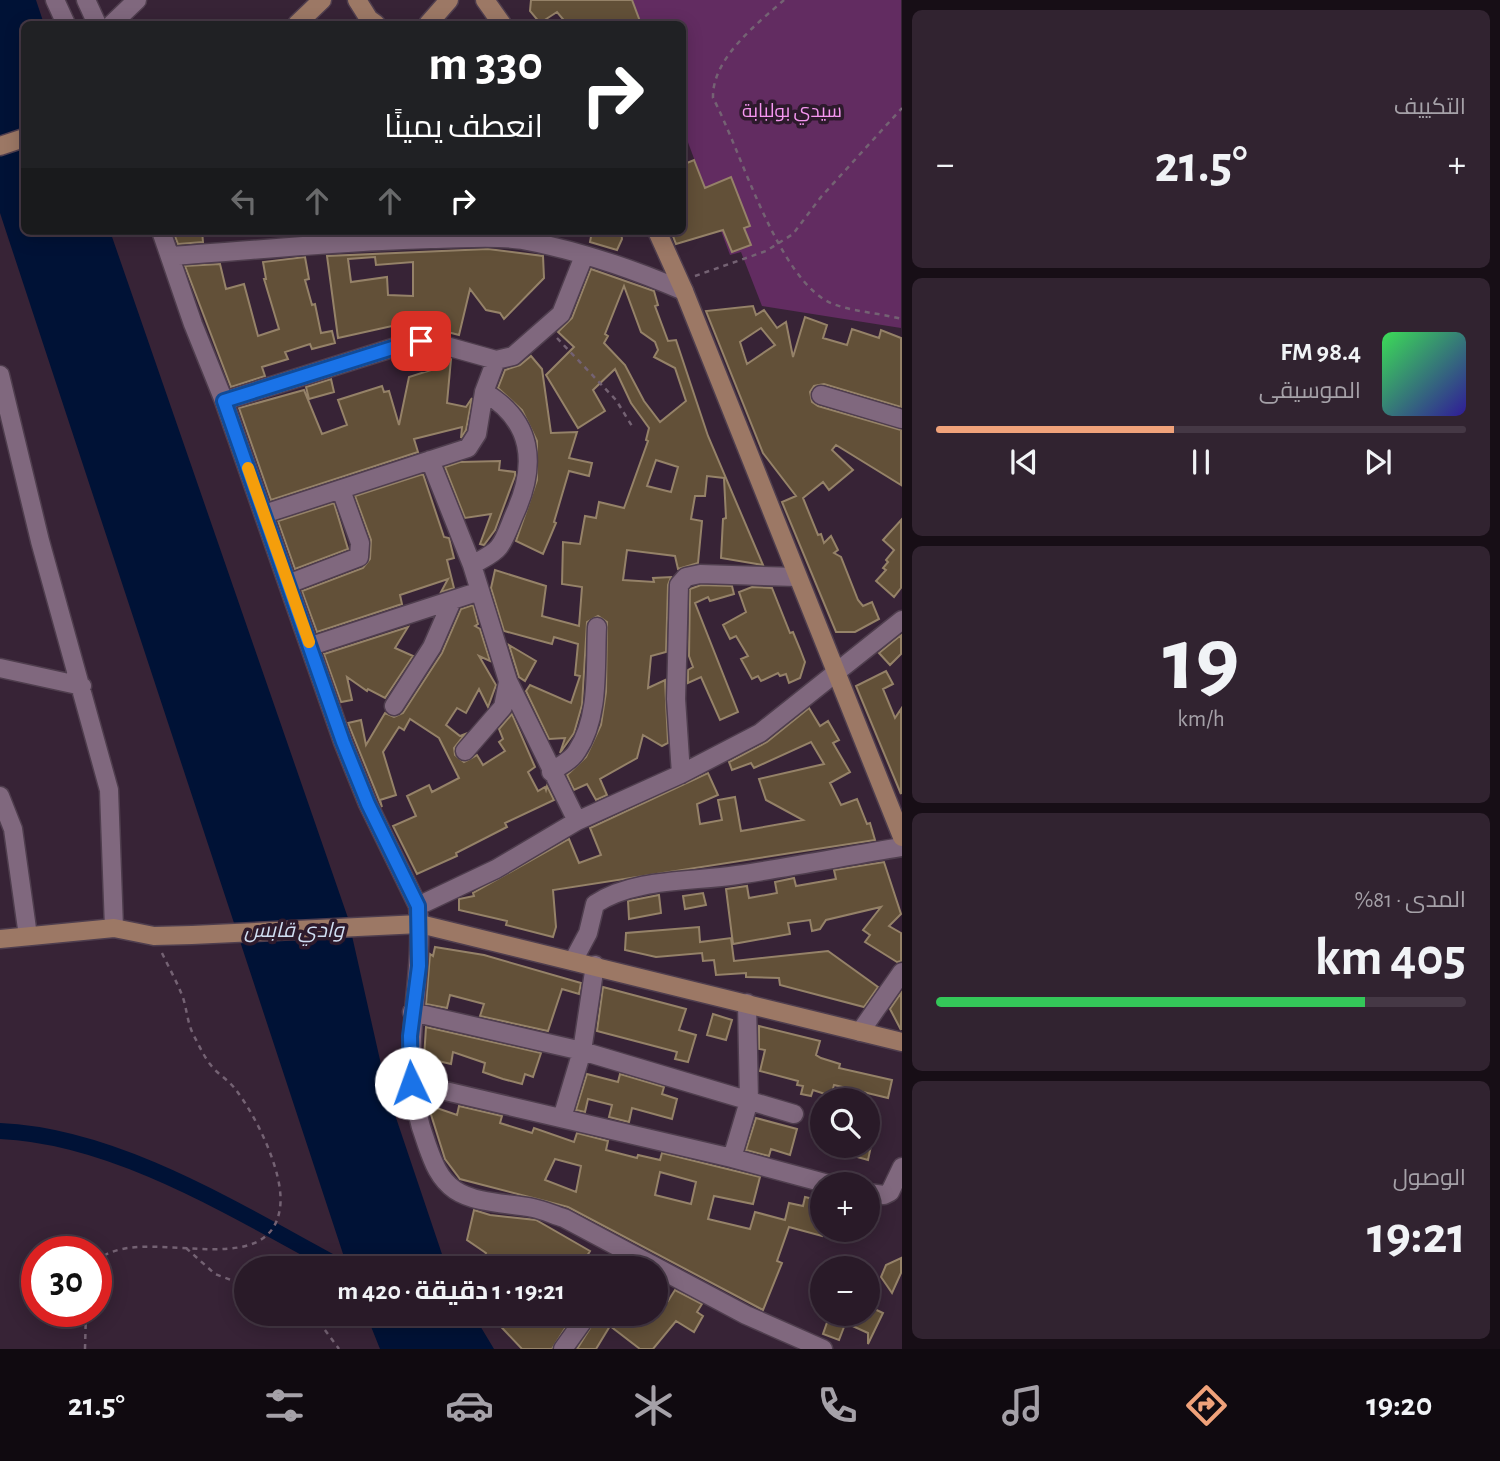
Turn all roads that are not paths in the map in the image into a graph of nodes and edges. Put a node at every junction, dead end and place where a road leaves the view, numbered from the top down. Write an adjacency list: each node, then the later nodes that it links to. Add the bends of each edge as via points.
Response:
1 (55, 0): 8 (street)
2 (86, 0): 9 (street)
3 (137, 0): 10 (street)
4 (322, 0): 11 (main road)
5 (357, 0): 12 (main road)
6 (485, 0): 14 (main road)
7 (451, 1): 13 (main road)
8 (65, 21)
9 (96, 21)
10 (115, 21)
11 (300, 21)
12 (373, 21)
13 (431, 21)
14 (500, 21)
15 (21, 139): 16 (main road)
16 (0, 146)
17 (163, 235): 20 (street)
18 (659, 235): 21 (main road)
19 (584, 256): 20 (street, via 494,238 359,242); 21 (street); 22 (street, via 561,314 513,356)
20 (171, 257): 26 (street)
21 (682, 286): 32 (main road)
22 (496, 360): 24 (street); 26 (street, via 432,342 405,344)
23 (0, 375): 42 (street, via 40,541)
24 (484, 392): 28 (street, via 472,444); 31 (street, via 513,415 530,463 521,500 498,548)
25 (821, 395): 27 (street)
26 (224, 401): 30 (street)
27 (901, 419)
28 (430, 460): 29 (street); 31 (street)
29 (341, 490): 30 (street); 33 (street, via 359,543 359,557)
30 (264, 514): 33 (street)
31 (472, 565): 34 (street)
32 (797, 577): 40 (main road); 46 (street, via 700,574 681,580 677,591 676,699)
33 (288, 584): 38 (street)
34 (480, 591): 35 (street); 41 (street)
35 (452, 601): 38 (street); 43 (street, via 432,647)
36 (901, 620): 40 (street)
37 (597, 627): 45 (street, via 593,699 584,736 576,754)
38 (311, 646): 51 (street, via 368,804)
39 (0, 668): 42 (street)
40 (837, 673): 46 (street, via 760,733); 49 (main road)
41 (508, 681): 44 (street, via 503,707); 45 (street)
42 (82, 686): 53 (street, via 109,790)
43 (394, 706)
44 (465, 751)
45 (551, 772): 48 (street)
46 (681, 774): 48 (street)
47 (0, 796): 54 (street, via 13,830)
48 (577, 821): 51 (street, via 496,869)
49 (901, 837)
50 (901, 847): 56 (street, via 631,889 606,897 595,904 588,933)
51 (418, 906): 52 (street)
52 (419, 924): 53 (main road, via 154,936); 56 (main road); 60 (street)
53 (114, 928): 54 (main road)
54 (28, 936): 55 (main road)
55 (0, 939)
56 (573, 961): 57 (main road)
57 (595, 965): 59 (main road); 63 (street)
58 (901, 972): 61 (street)
59 (747, 1003): 61 (main road); 65 (street)
60 (412, 1012): 63 (street); 64 (street)
61 (860, 1032): 62 (main road)
62 (901, 1042)
63 (582, 1051): 65 (street); 67 (street)
64 (411, 1083): 67 (street); 72 (street, via 434,1165 456,1191 555,1215)
65 (749, 1101): 66 (street); 68 (street)
66 (794, 1114)
67 (562, 1118): 68 (street)
68 (732, 1158): 70 (street)
69 (901, 1167): 71 (street, via 890,1192)
70 (810, 1179)
71 (880, 1194)
72 (632, 1253): 73 (street); 76 (street, via 746,1315)
73 (630, 1256)
74 (579, 1326): 75 (street)
75 (563, 1349)
76 (823, 1349)

